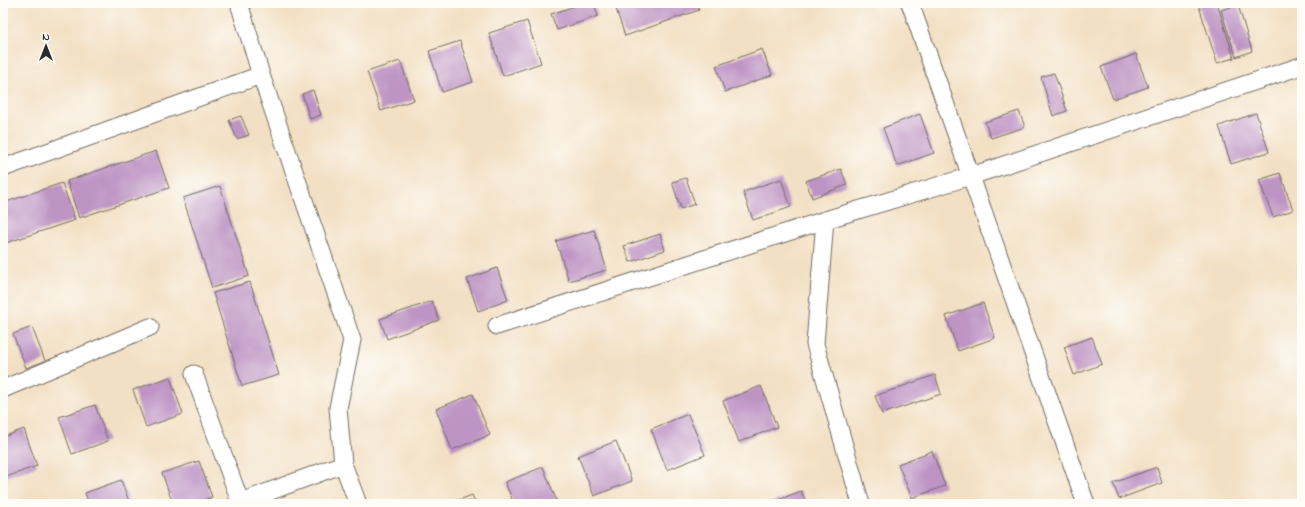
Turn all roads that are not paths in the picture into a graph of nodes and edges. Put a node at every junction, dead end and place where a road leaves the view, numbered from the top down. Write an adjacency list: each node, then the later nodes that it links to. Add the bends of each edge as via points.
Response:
1 (239, 3): 4 (street)
2 (910, 3): 6 (street)
3 (1302, 67): 6 (street)
4 (261, 74): 5 (street); 12 (street, via 352,340 338,408)
5 (3, 168)
6 (971, 176): 7 (street); 16 (street)
7 (825, 220): 8 (street); 15 (street, via 815,344)
8 (497, 326)
9 (150, 327): 11 (street)
10 (194, 374): 13 (street)
11 (3, 389)
12 (343, 464): 13 (street); 14 (street)
13 (239, 504)
14 (358, 504)
15 (861, 504)
16 (1086, 504)

